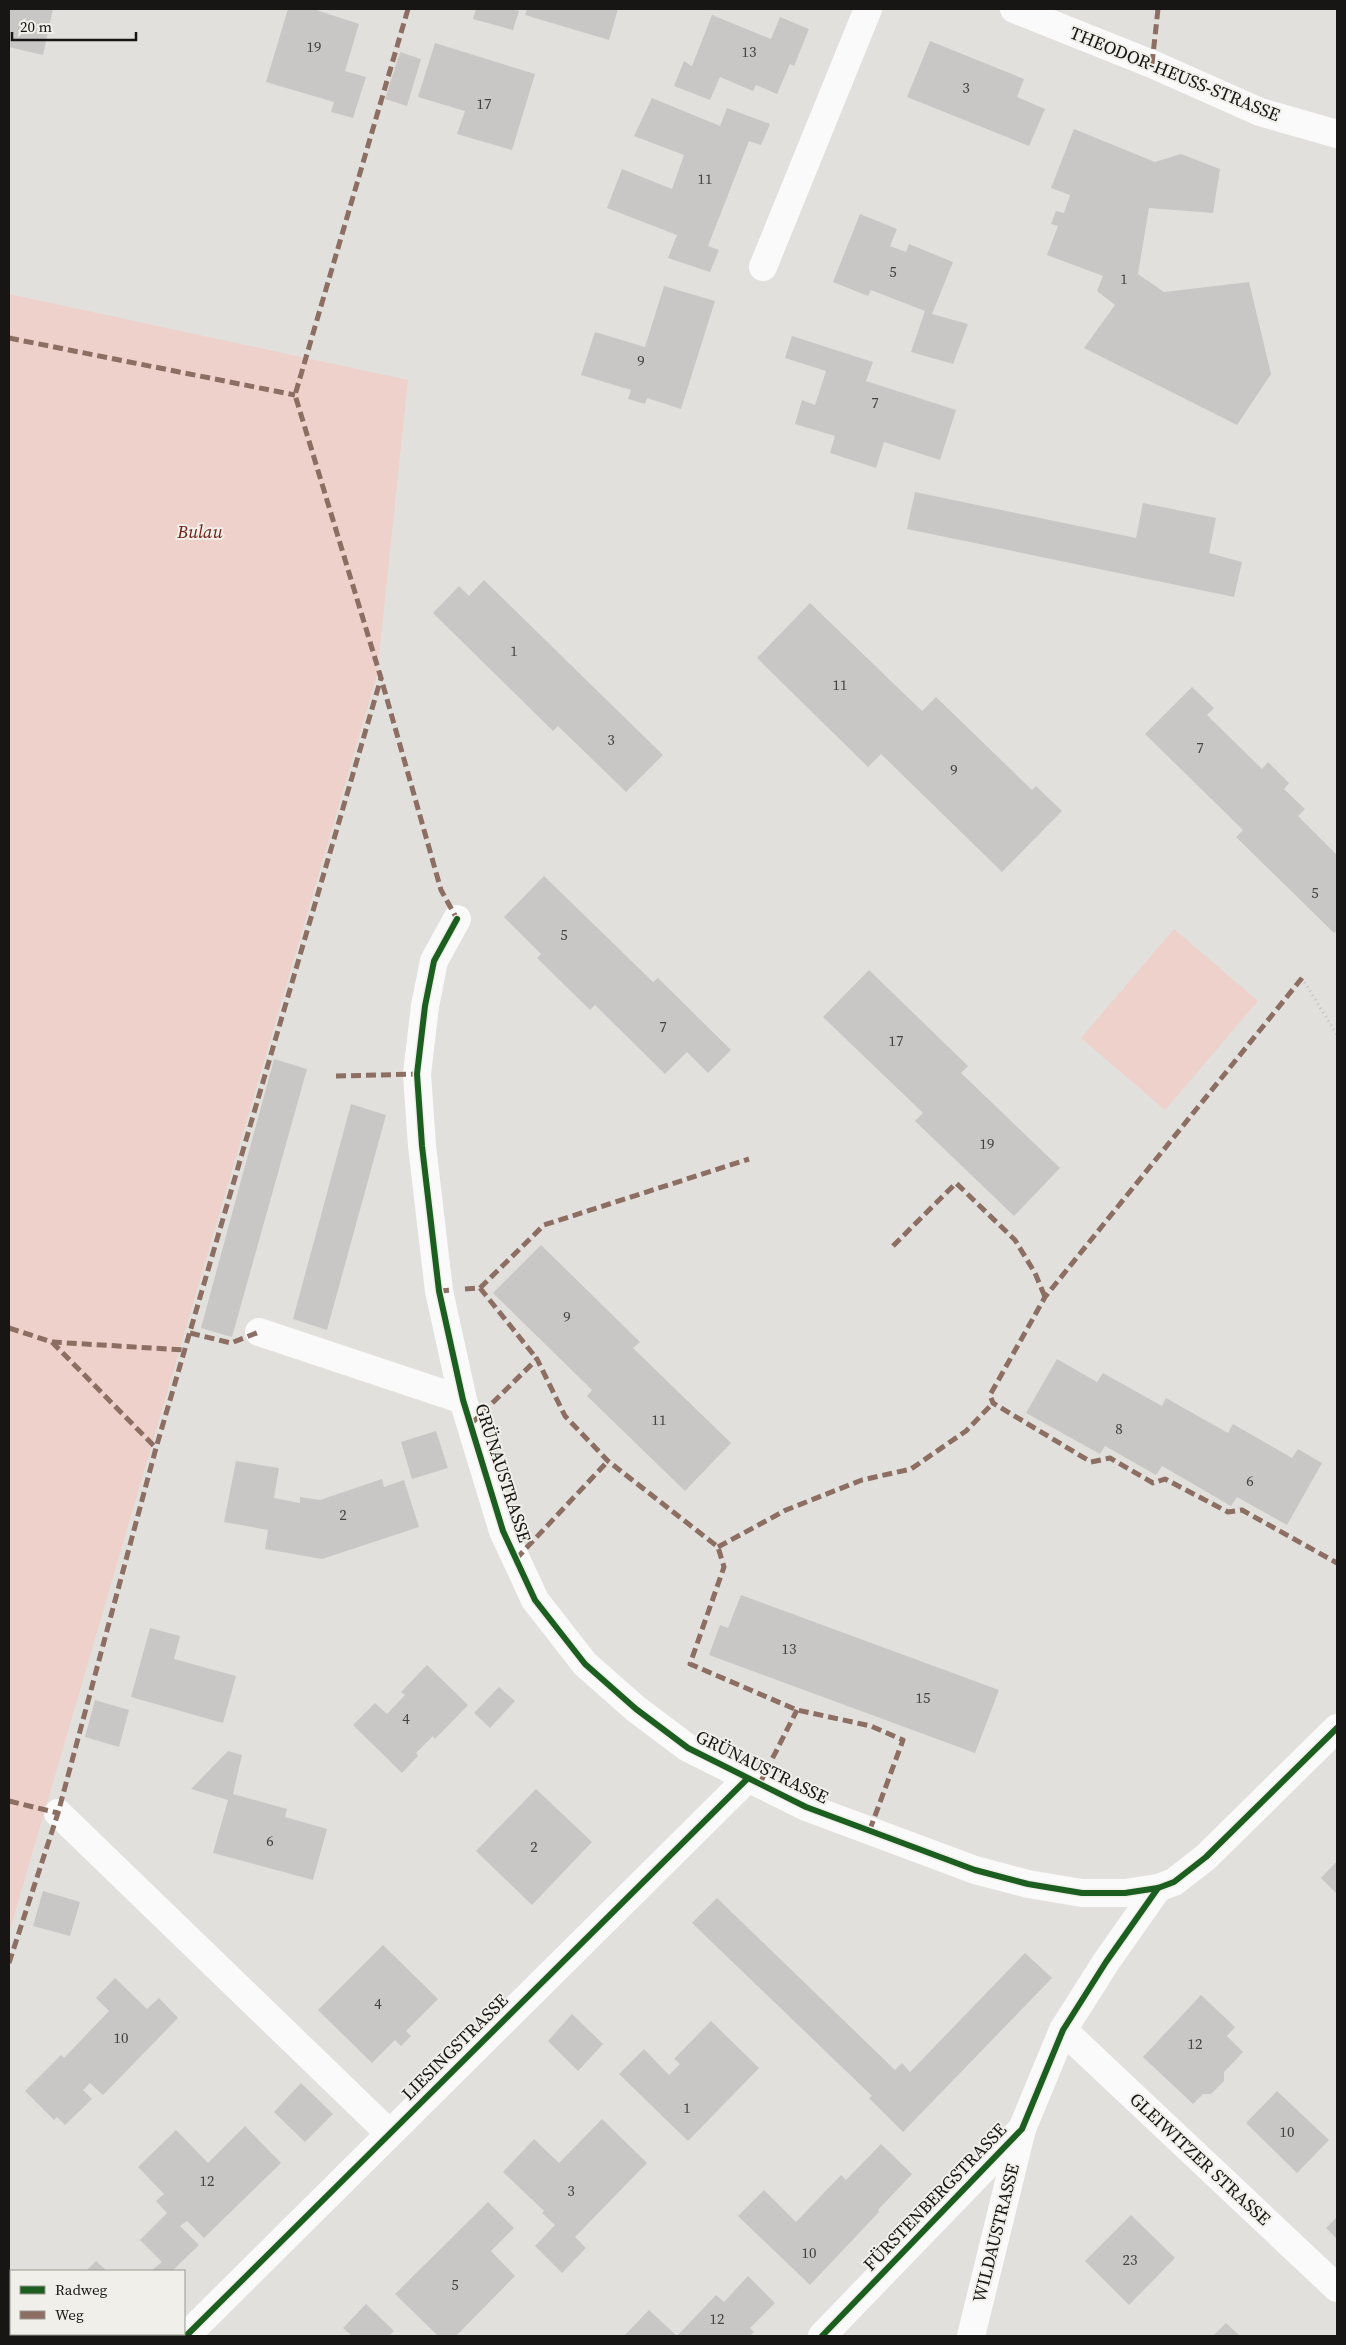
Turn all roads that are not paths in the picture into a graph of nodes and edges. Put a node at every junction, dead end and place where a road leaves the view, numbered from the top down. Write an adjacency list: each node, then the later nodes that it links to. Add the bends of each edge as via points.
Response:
1 (868, 9): 4 (street)
2 (1014, 9): 3 (street, THEODOR-HEUSS-STRASSE, via 1152,64 1260,112)
3 (1337, 134)
4 (763, 267)
5 (457, 919): 7 (street, GRÜNAUSTRASSE, via 434,960 417,1074 439,1291)
6 (259, 1332): 7 (street, GRÜNAUSTRASSE)
7 (463, 1400): 9 (street, GRÜNAUSTRASSE, via 503,1531 536,1600 585,1664 636,1709 688,1748)
8 (1331, 1745): 11 (street, via 1188,1873)
9 (747, 1779): 11 (street, GRÜNAUSTRASSE, via 869,1832 984,1873 1082,1893 1125,1893); 14 (street, LIESINGSTRASSE)
10 (58, 1813): 14 (street)
11 (1158, 1888): 12 (street, FÜRSTENBERGSTRASSE)
12 (1063, 2030): 13 (street, FÜRSTENBERGSTRASSE); 15 (street, GLEIWITZER STRASSE)
13 (1022, 2129): 17 (street, FÜRSTENBERGSTRASSE); 18 (street, WILDAUSTRASSE)
14 (389, 2133): 16 (street, LIESINGSTRASSE)
15 (1337, 2288)
16 (186, 2336)
17 (822, 2336)
18 (971, 2336)

